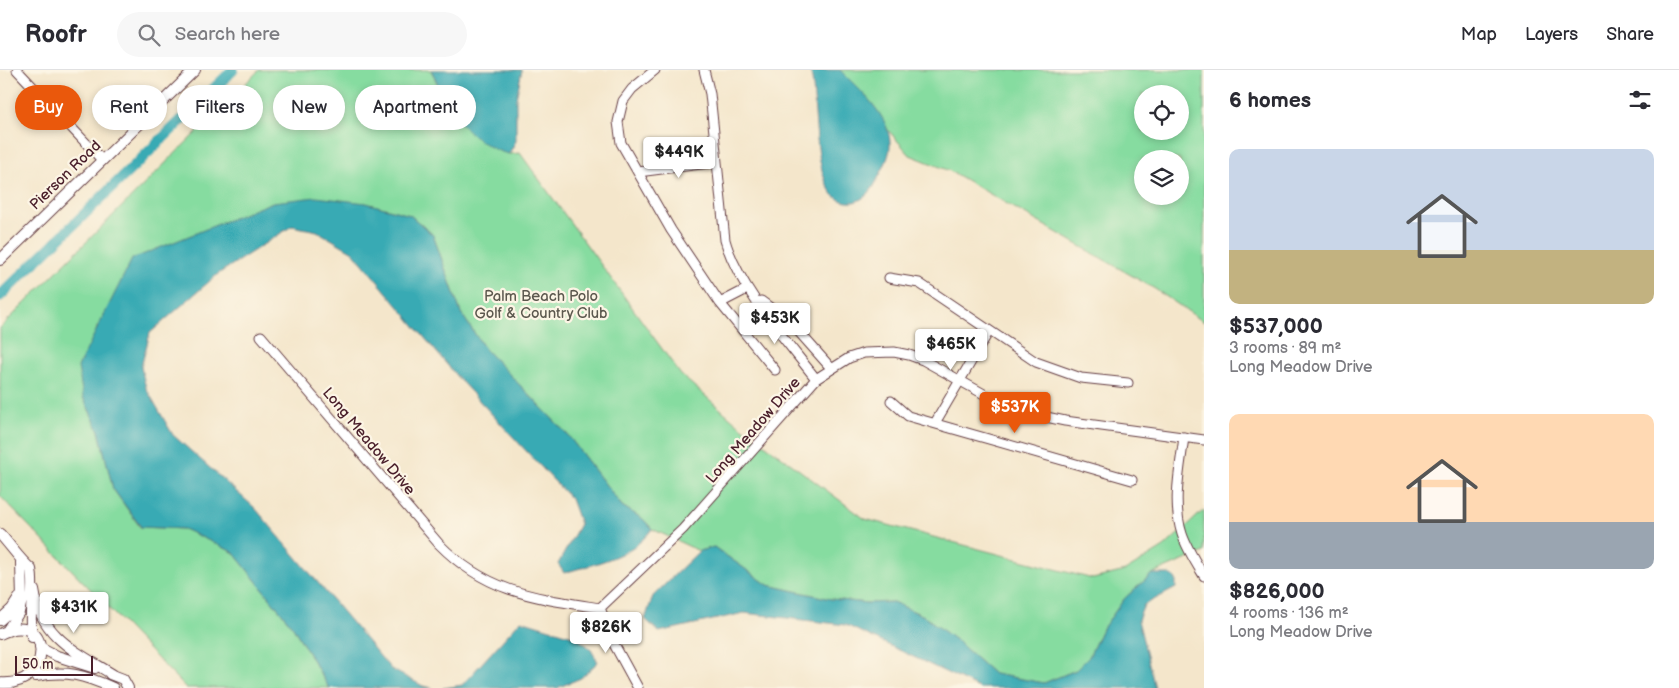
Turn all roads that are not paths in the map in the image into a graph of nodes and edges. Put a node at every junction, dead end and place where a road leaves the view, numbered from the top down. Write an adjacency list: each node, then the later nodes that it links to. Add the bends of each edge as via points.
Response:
1 (17, 70): 5 (street)
2 (195, 70): 5 (street, Pierson Road)
3 (654, 70): 7 (street, via 627,95 619,115 621,143)
4 (704, 70): 6 (street, via 710,94)
5 (102, 160): 8 (street, Pierson Road)
6 (717, 162): 7 (street); 10 (street, via 725,240)
7 (638, 172): 12 (street)
8 (0, 260)
9 (889, 278): 13 (street, via 919,283)
10 (747, 288): 11 (street); 12 (street)
11 (754, 296): 15 (street, via 791,324); 17 (street)
12 (720, 303): 16 (street)
13 (989, 331): 18 (street); 19 (street, via 1036,362 1081,378)
14 (261, 336): 30 (street, Long Meadow Drive, via 439,544 462,565 516,593)
15 (830, 368): 17 (street, Long Meadow Drive); 18 (street, Long Meadow Drive, via 864,353 894,352 923,360)
16 (774, 370)
17 (816, 379): 30 (street, Long Meadow Drive, via 682,528)
18 (958, 381): 21 (street); 22 (street, Long Meadow Drive, via 1036,415)
19 (1128, 383)
20 (891, 401): 21 (street, via 908,416)
21 (935, 424): 24 (street)
22 (1184, 437): 23 (street, Long Meadow Drive); 27 (street, via 1177,490 1178,521)
23 (1204, 440)
24 (1132, 480)
25 (0, 534): 26 (street, via 17,552)
26 (21, 562): 28 (street, via 31,569); 29 (street)
27 (1204, 576)
28 (34, 590): 33 (street, via 29,609); 36 (street, via 38,611 55,637)
29 (22, 593): 31 (street); 32 (street, via 19,612)
30 (600, 608): 40 (street, via 614,644)
31 (0, 620)
32 (3, 633): 33 (street, via 23,632)
33 (32, 637): 34 (street)
34 (40, 647): 35 (street, via 42,664); 36 (street)
35 (36, 676): 37 (street, via 18,686); 38 (street, via 71,673)
36 (115, 676): 39 (street, via 123,679)
37 (0, 683)
38 (113, 688)
39 (128, 688)
40 (638, 688)

